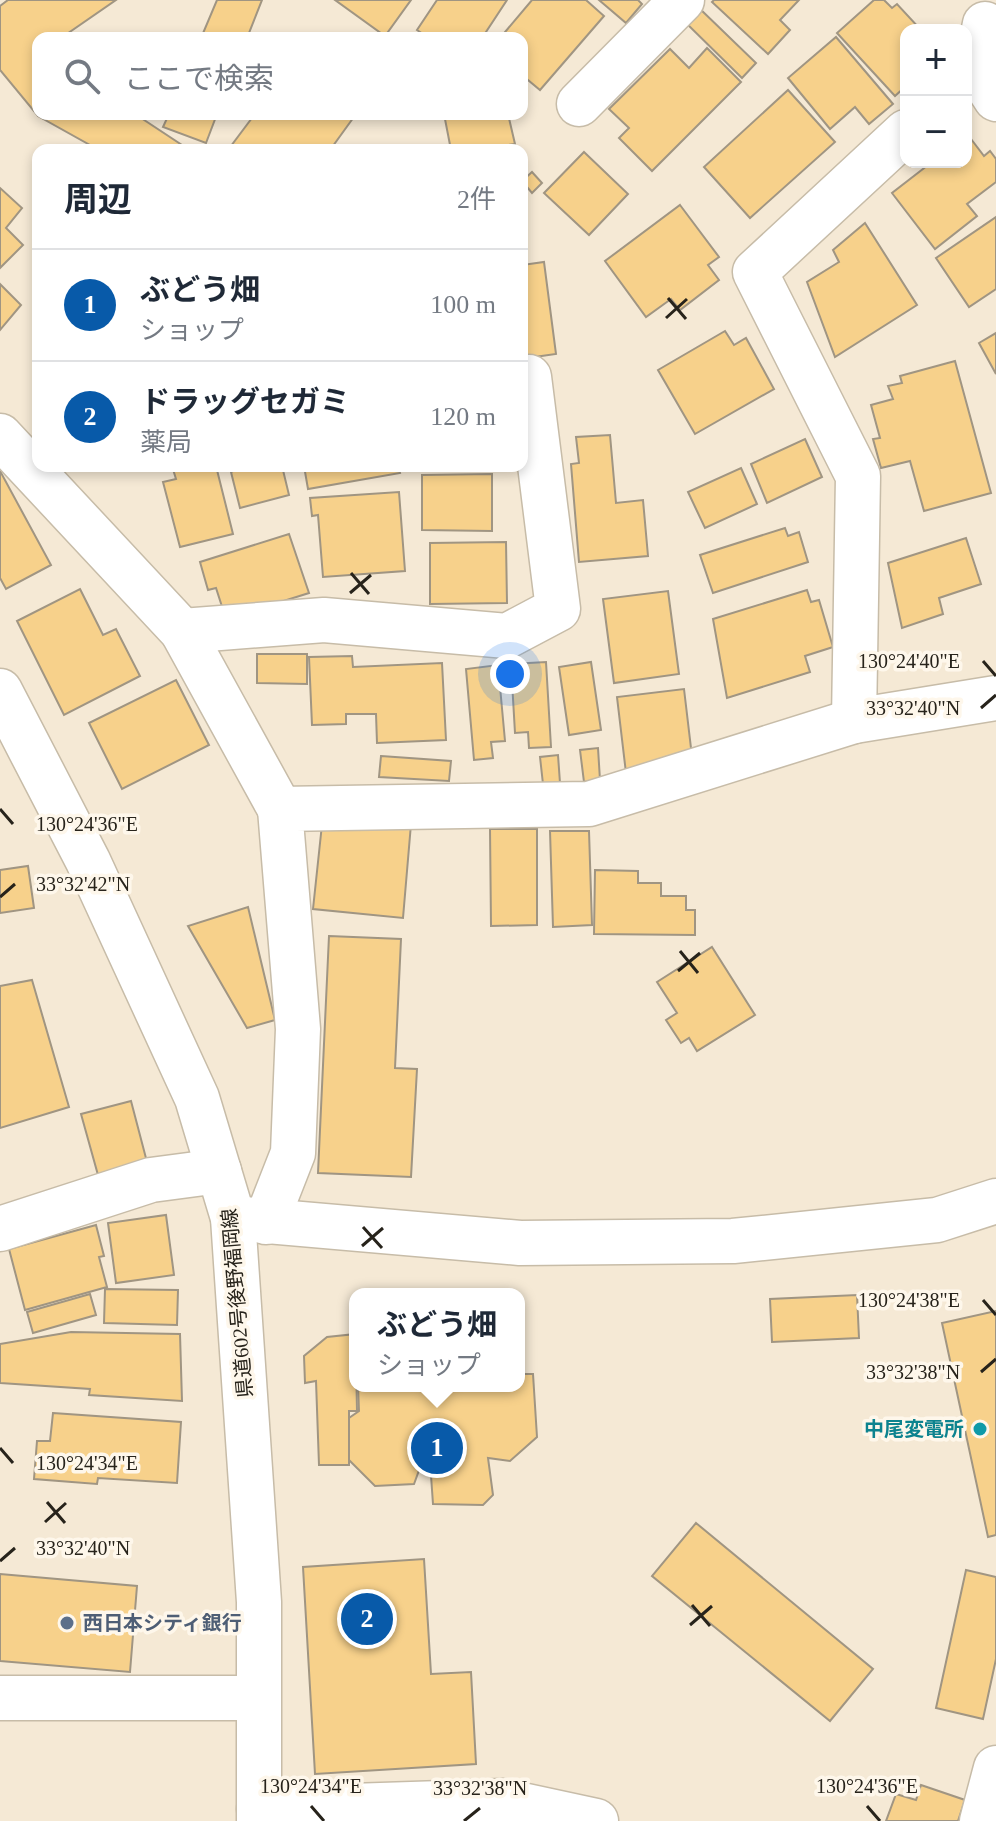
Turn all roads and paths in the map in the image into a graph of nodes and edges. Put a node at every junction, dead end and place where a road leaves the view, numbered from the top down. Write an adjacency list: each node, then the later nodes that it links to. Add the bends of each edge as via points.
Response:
1 (682, 0): 4 (street)
2 (979, 14): 3 (street)
3 (979, 81)
4 (579, 104)
5 (900, 138): 13 (street, via 755,272 858,476)
6 (528, 377): 10 (street, via 558,609 507,636 324,620)
7 (0, 436): 8 (street)
8 (32, 464)
9 (39, 472): 10 (street)
10 (182, 631): 14 (street)
11 (0, 691): 15 (street, 県道602号後野福岡線, via 88,861 168,1034 197,1098)
12 (996, 698): 13 (street)
13 (854, 721): 14 (street, via 589,804)
14 (280, 809): 17 (street, via 298,1029 293,1153)
15 (219, 1171): 17 (street, 県道602号後野福岡線); 18 (street, via 151,1180)
16 (996, 1201): 17 (street, via 937,1220 733,1241 520,1243)
17 (250, 1220): 20 (street, 県道602号後野福岡線)
18 (0, 1229)
19 (0, 1698): 20 (street)
20 (258, 1698): 22 (street, 県道602号後野福岡線)
21 (996, 1768): 24 (street)
22 (259, 1815): 23 (street, via 503,1801)
23 (596, 1821)
24 (982, 1821)

